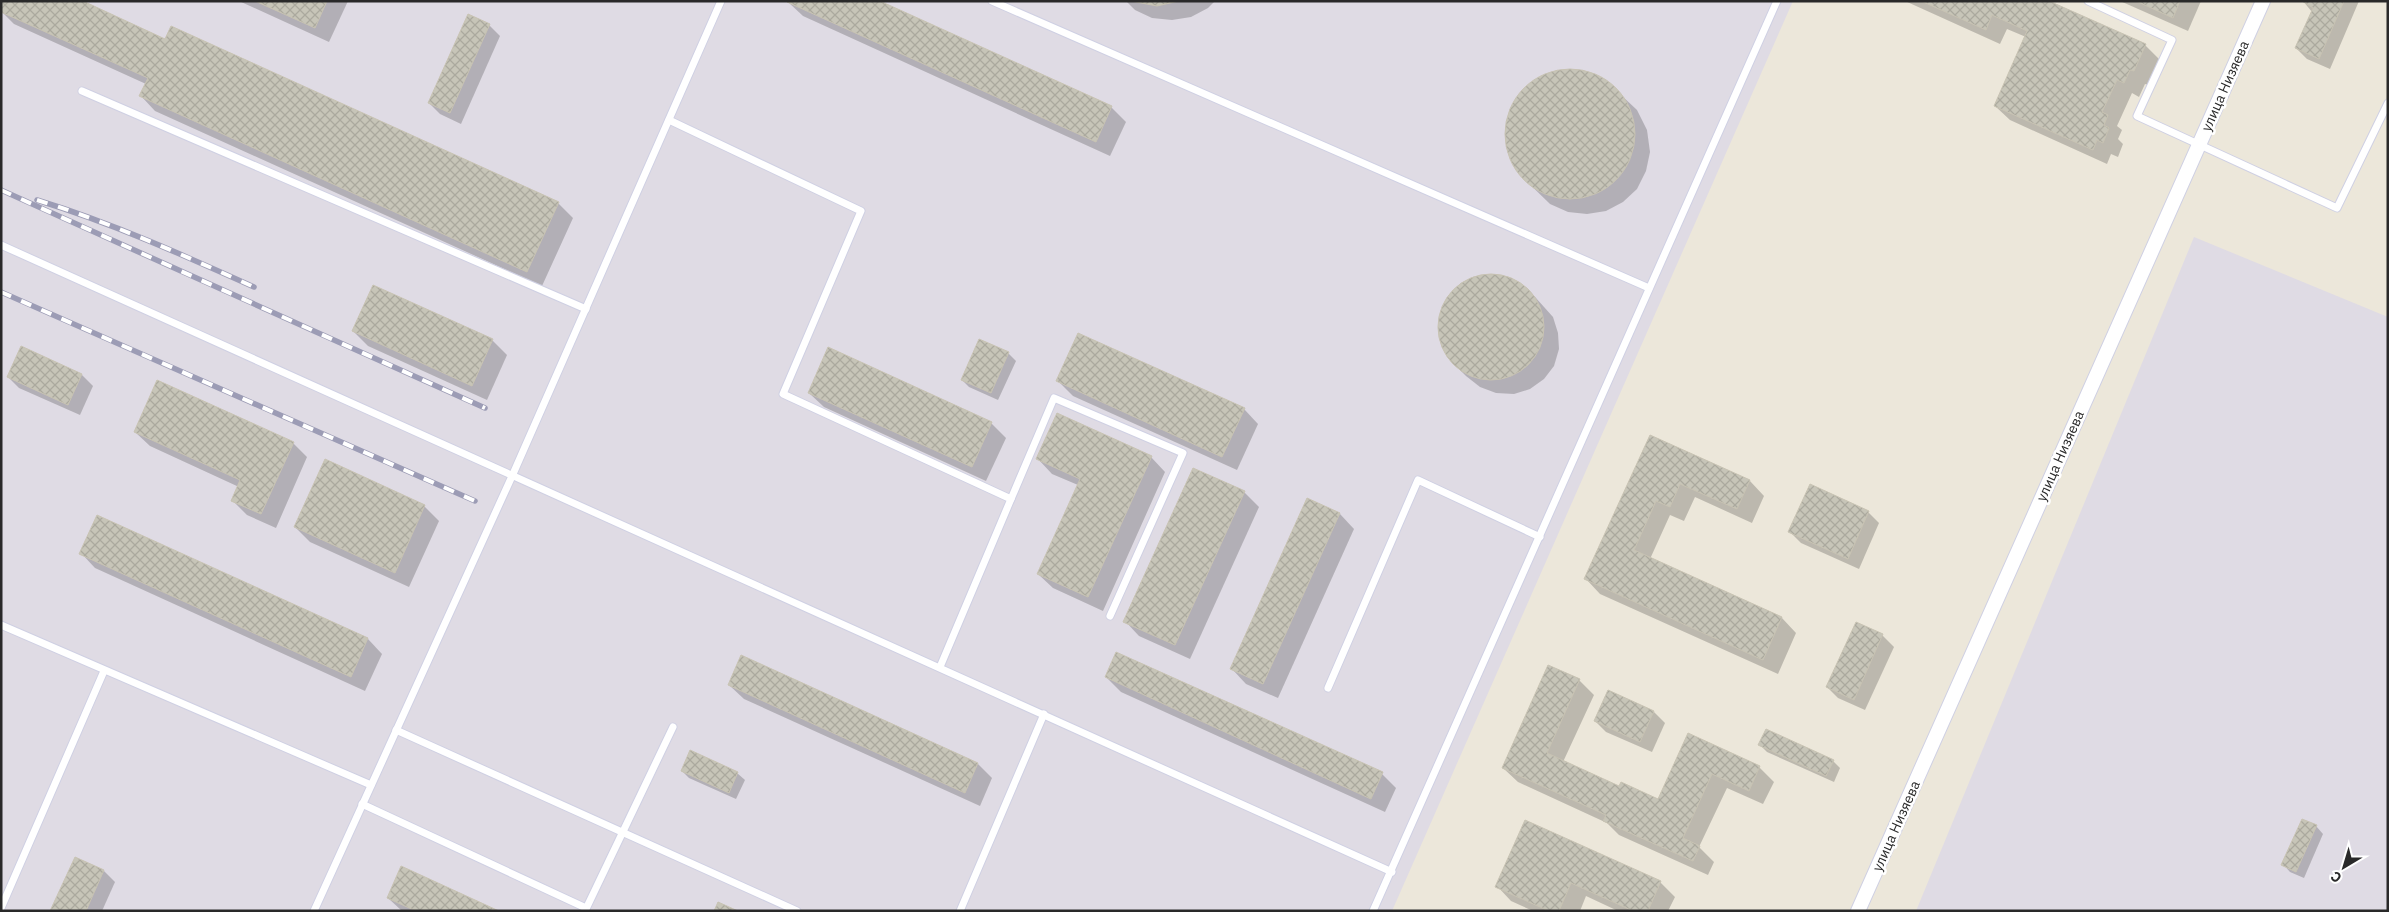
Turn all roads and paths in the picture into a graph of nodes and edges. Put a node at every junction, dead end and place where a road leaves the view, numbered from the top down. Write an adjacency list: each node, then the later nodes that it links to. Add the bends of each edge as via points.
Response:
1 (722, 1): 8 (lane)
2 (992, 1): 11 (lane)
3 (1777, 1): 11 (lane)
4 (2088, 1): 9 (lane, via 2172,40 2137,116)
5 (2262, 2): 9 (street, улица Низяева)
6 (82, 91): 12 (lane)
7 (2388, 102): 9 (lane, via 2337,208)
8 (669, 120): 12 (lane); 14 (lane, via 861,211 783,394)
9 (2199, 146): 34 (street, улица Низяева)
10 (1, 245): 13 (lane)
11 (1650, 288): 15 (lane)
12 (586, 309): 13 (lane)
13 (513, 474): 18 (lane); 23 (lane)
14 (1011, 499): 16 (lane, via 1054,398 1182,453); 18 (lane)
15 (1540, 537): 20 (lane, via 1418,480); 27 (lane)
16 (1110, 616)
17 (1, 625): 19 (lane)
18 (940, 668): 21 (lane)
19 (104, 671): 24 (lane); 28 (lane)
20 (1328, 688)
21 (1044, 714): 27 (lane); 32 (lane)
22 (673, 727): 26 (lane)
23 (396, 730): 24 (lane); 26 (lane)
24 (371, 785): 25 (lane)
25 (362, 804): 29 (lane); 30 (lane)
26 (623, 832): 29 (lane); 31 (lane)
27 (1392, 872): 33 (lane)
28 (1, 908)
29 (586, 909)
30 (314, 911)
31 (796, 911)
32 (960, 911)
33 (1373, 911)
34 (1858, 911)

